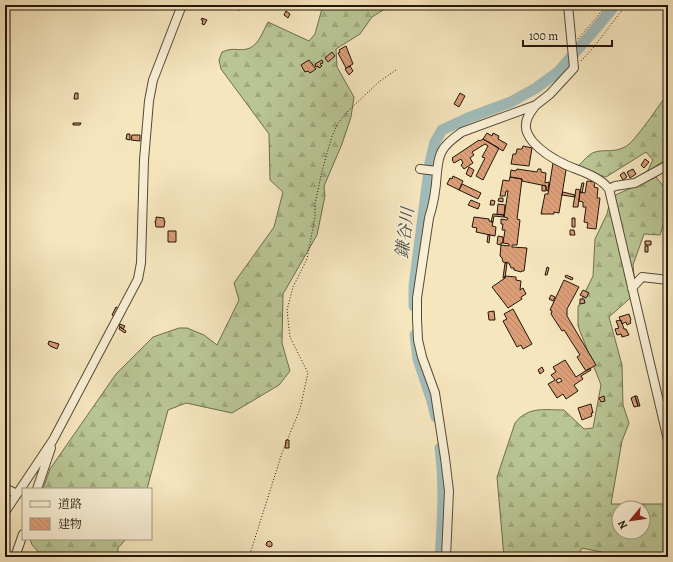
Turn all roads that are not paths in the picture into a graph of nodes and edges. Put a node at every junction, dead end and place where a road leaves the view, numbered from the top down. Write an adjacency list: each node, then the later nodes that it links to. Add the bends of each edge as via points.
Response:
1 (182, 5): 10 (street, via 153,80 149,101 144,160 142,263 138,279)
2 (568, 5): 3 (street, via 574,68)
3 (536, 105): 6 (street, via 462,132 441,152); 7 (street, via 529,114 526,126 530,139 552,157 601,181)
4 (668, 165): 7 (street, via 635,183)
5 (420, 169): 6 (street)
6 (437, 171): 18 (street, via 417,298 417,319 418,340 435,393 445,458 449,491)
7 (609, 189): 9 (street)
8 (668, 280): 9 (street, via 642,277)
9 (632, 288): 11 (street)
10 (53, 440): 13 (street); 14 (street)
11 (668, 440)
12 (5, 488): 14 (street)
13 (37, 488)
14 (17, 494): 15 (street)
15 (5, 512)
16 (22, 537): 17 (street)
17 (15, 557)
18 (446, 557)

